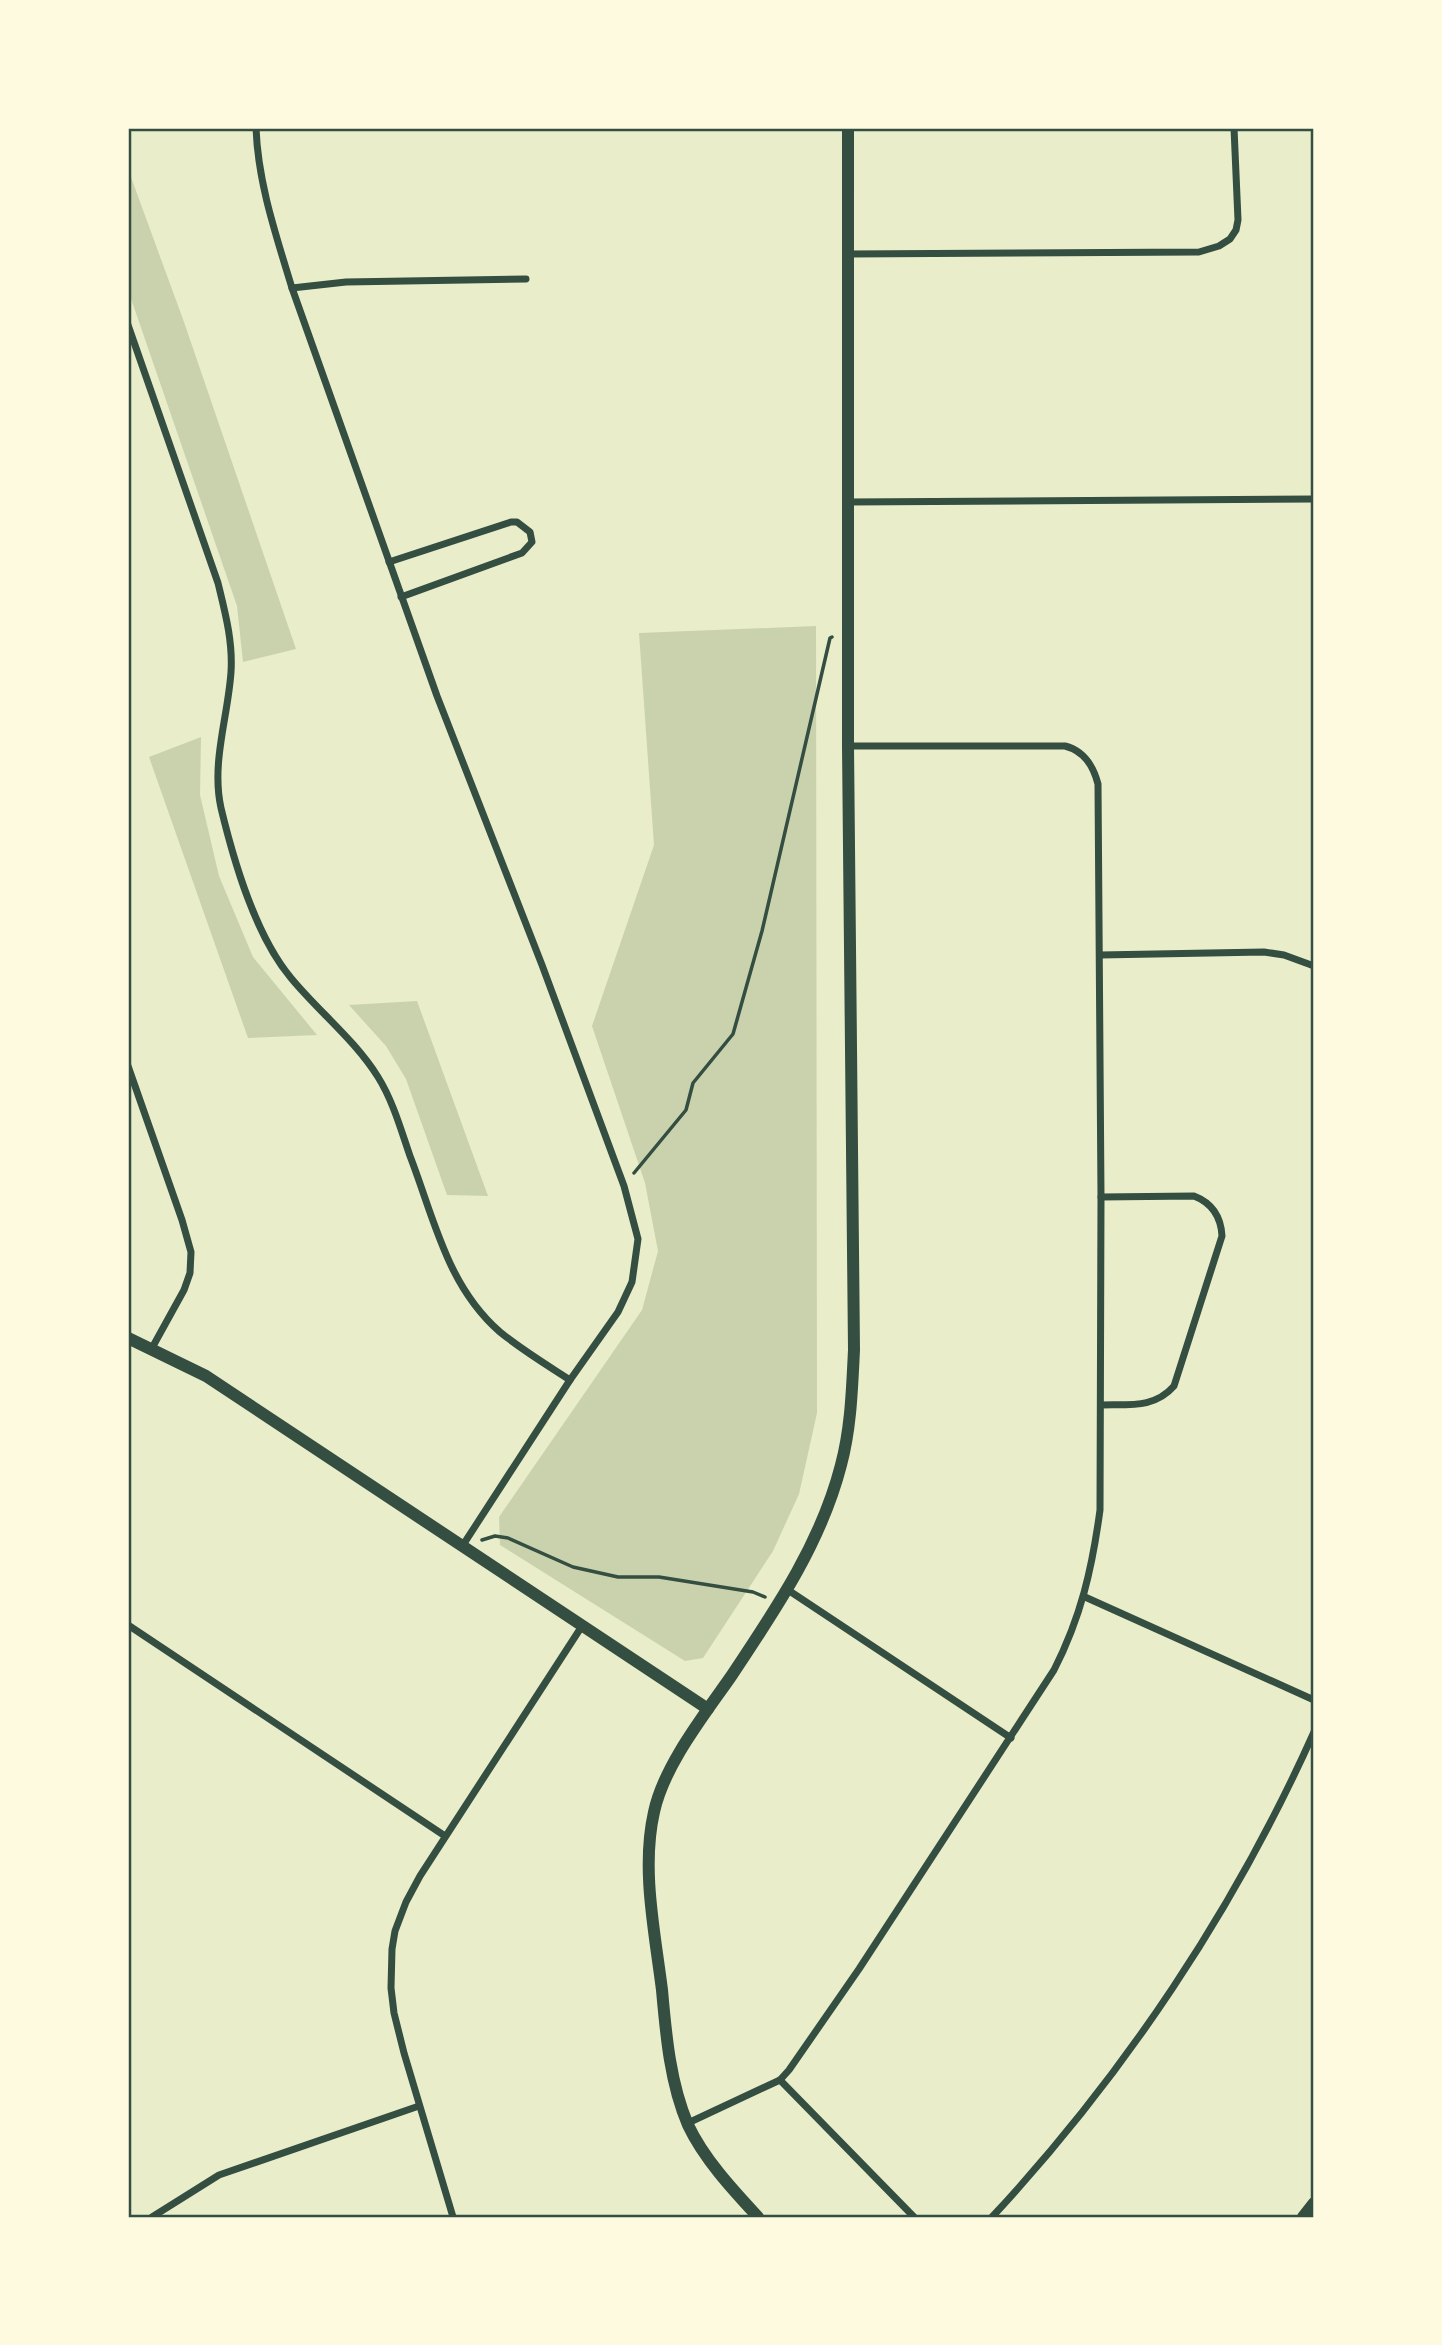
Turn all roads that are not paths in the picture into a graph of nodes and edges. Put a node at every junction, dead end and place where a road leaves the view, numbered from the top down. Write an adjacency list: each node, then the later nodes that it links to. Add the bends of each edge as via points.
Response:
1 (256, 128): 6 (street, via 263,183)
2 (848, 128): 4 (street)
3 (1234, 128): 4 (street, via 1238,220 1230,239 1210,249)
4 (848, 254): 9 (street)
5 (526, 279): 6 (street, via 346,282)
6 (292, 288): 10 (street)
7 (128, 325): 19 (street, via 224,606 231,669 218,788 228,836 252,906 285,970 365,1058 385,1089 448,1262 464,1291 502,1333)
8 (1314, 499): 9 (street)
9 (848, 502): 12 (street)
10 (389, 562): 11 (street); 11 (street, via 511,522 530,532 532,542 522,553)
11 (401, 597): 19 (street, via 624,1186 638,1240 632,1282 618,1312)
12 (848, 746): 13 (street, via 1065,746 1083,755 1098,784); 22 (street, via 852,1388 846,1443 834,1490)
13 (1100, 955): 14 (street, via 1264,952); 16 (street)
14 (1314, 966)
15 (128, 1066): 18 (street, via 191,1252 184,1290)
16 (1101, 1197): 20 (street); 20 (street, via 1194,1196 1218,1216 1222,1236 1174,1386 1146,1403)
17 (128, 1338): 18 (street)
18 (152, 1348): 21 (street, via 206,1376)
19 (570, 1380): 21 (street)
20 (1101, 1405): 23 (street, via 1100,1510)
21 (463, 1545): 25 (street)
22 (788, 1590): 27 (street); 29 (street)
23 (1085, 1597): 26 (street); 29 (street, via 1060,1659)
24 (128, 1625): 30 (street)
25 (582, 1626): 27 (street); 30 (street)
26 (1314, 1700)
27 (708, 1709): 33 (street, via 659,1796 650,1856 666,2035)
28 (1314, 1732): 39 (street, via 1201,1945 1065,2136)
29 (1011, 1738): 31 (street)
30 (445, 1836): 32 (street, via 406,1902 392,1949 394,2013)
31 (780, 2080): 33 (street); 38 (street)
32 (419, 2106): 35 (street, via 219,2175); 36 (street)
33 (688, 2123): 37 (street, via 708,2156)
34 (1314, 2203): 40 (street)
35 (152, 2217)
36 (453, 2217)
37 (758, 2217)
38 (914, 2217)
39 (992, 2217)
40 (1303, 2217)

